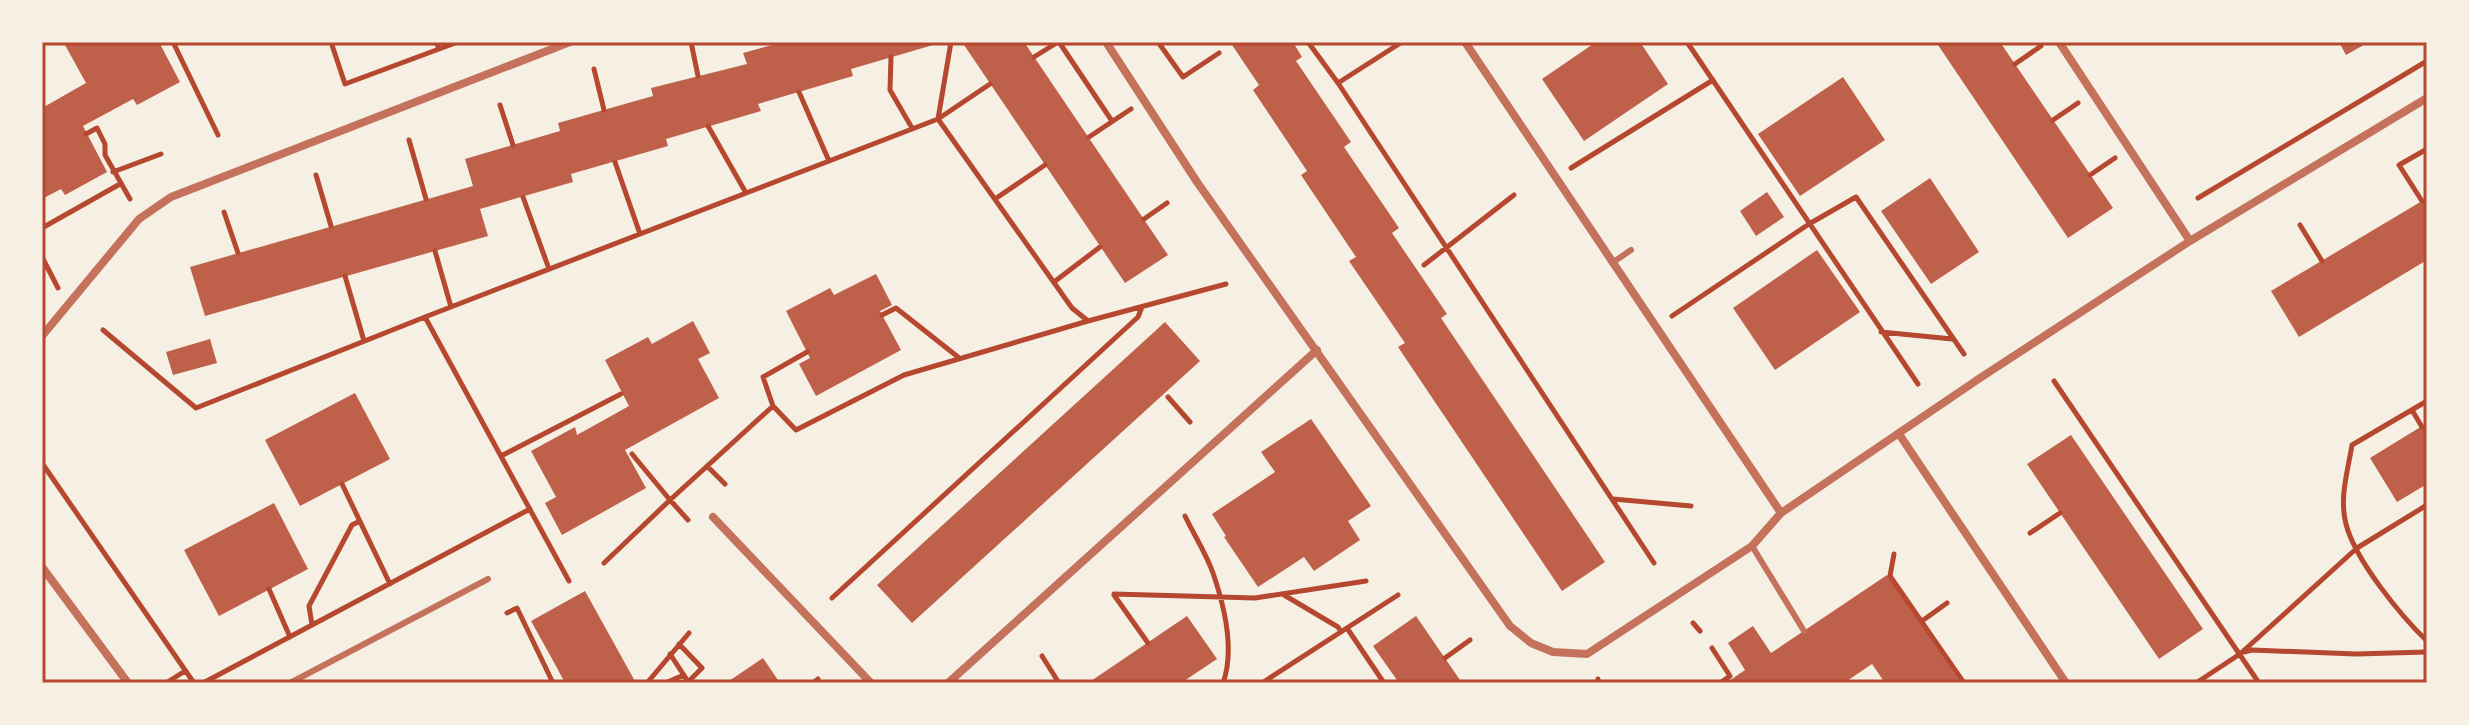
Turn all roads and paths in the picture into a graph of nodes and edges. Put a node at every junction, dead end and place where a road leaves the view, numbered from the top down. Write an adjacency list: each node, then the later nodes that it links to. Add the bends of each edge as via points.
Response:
1 (173, 42): 37 (path)
2 (331, 42): 15 (path, via 345,84)
3 (458, 42): 15 (path)
4 (570, 42): 93 (street, via 171,197 139,219)
5 (691, 42): 23 (path)
6 (951, 42): 32 (path)
7 (1058, 42): 19 (path); 38 (path, via 1112,121)
8 (1106, 42): 96 (street, via 1197,182)
9 (1158, 42): 17 (path, via 1183,77)
10 (1308, 42): 25 (path)
11 (1402, 42): 25 (path)
12 (1465, 42): 76 (street)
13 (1687, 42): 24 (path)
14 (2059, 42): 68 (street)
15 (438, 46)
16 (2041, 46): 21 (path)
17 (1219, 53)
18 (891, 57): 35 (path, via 890,90)
19 (1034, 57)
20 (2427, 61): 55 (path)
21 (2015, 64)
22 (594, 69): 31 (path)
23 (698, 76)
24 (1713, 80): 47 (path); 63 (path)
25 (1338, 83): 70 (path)
26 (990, 84): 32 (path)
27 (799, 92): 44 (path)
28 (2427, 98): 68 (street)
29 (2079, 102): 33 (path)
30 (500, 105): 40 (path)
31 (604, 110)
32 (938, 119): 35 (path); 58 (path)
33 (2053, 120)
34 (708, 126): 52 (path)
35 (912, 128): 44 (path)
36 (86, 134): 48 (path, via 97,128)
37 (218, 135)
38 (1089, 137)
39 (409, 140): 57 (path)
40 (513, 145)
41 (2427, 149): 59 (path, via 2399,165)
42 (161, 154): 48 (path)
43 (2116, 158): 50 (path)
44 (829, 161): 52 (path)
45 (615, 162): 67 (path)
46 (1045, 165): 58 (path)
47 (1569, 169)
48 (113, 172): 51 (path)
49 (316, 175): 65 (path)
50 (2090, 175)
51 (120, 184): 56 (path); 66 (path)
52 (746, 193): 67 (path)
53 (1514, 195): 70 (path)
54 (523, 197): 78 (path)
55 (2198, 198)
56 (130, 199)
57 (426, 199)
58 (995, 199): 82 (path)
59 (2422, 201)
60 (1167, 203): 62 (path)
61 (224, 212): 73 (path)
62 (1144, 219)
63 (1809, 224): 88 (path); 92 (path); 94 (path, via 1856,197)
64 (2300, 225): 75 (path)
65 (331, 226)
66 (42, 228)
67 (640, 234): 78 (path)
68 (2190, 241): 109 (street)
69 (1100, 247): 82 (path)
70 (1447, 249): 77 (path); 116 (path)
71 (1631, 250): 76 (lane)
72 (435, 251): 86 (path)
73 (238, 253)
74 (42, 257): 79 (path)
75 (2322, 261)
76 (1612, 263): 121 (street)
77 (1424, 265)
78 (549, 269): 86 (path)
79 (49, 273): 81 (path); 84 (path)
80 (345, 276): 95 (path)
81 (42, 277)
82 (1054, 282): 90 (path)
83 (1226, 284): 85 (path)
84 (58, 289)
85 (1142, 306): 90 (path); 142 (path, via 1138,317)
86 (451, 307): 89 (path)
87 (882, 315): 99 (path, via 896,308)
88 (1672, 316)
89 (425, 317): 95 (path); 111 (path)
90 (1088, 321): 99 (path)
91 (103, 330): 95 (path, via 196,408)
92 (1881, 332): 94 (path); 101 (path)
93 (42, 336)
94 (1953, 339): 98 (path)
95 (364, 341)
96 (1317, 350): 128 (street, via 1510,626 1531,643 1553,652 1587,654); 174 (street)
97 (807, 352): 105 (path, via 763,377)
98 (1964, 354)
99 (958, 358): 105 (path, via 904,375 796,430)
100 (2054, 381): 160 (path)
101 (1918, 384)
102 (621, 394): 111 (path)
103 (1168, 397): 107 (path)
104 (2427, 401): 106 (path)
105 (773, 406): 113 (path)
106 (2412, 410): 108 (path); 129 (path, via 2352,445 2343,492 2346,524)
107 (1190, 422)
108 (2422, 427)
109 (1899, 434): 121 (street); 181 (street)
110 (632, 454): 117 (path)
111 (501, 457): 120 (path)
112 (42, 463): 163 (path)
113 (707, 466): 115 (path); 117 (path)
114 (342, 484): 126 (path)
115 (725, 484)
116 (1612, 499): 119 (path); 132 (path)
117 (670, 500): 125 (path); 131 (path)
118 (2427, 505): 129 (path)
119 (1691, 506)
120 (530, 509): 135 (path); 137 (path)
121 (1781, 513): 128 (street)
122 (2060, 513): 127 (path)
123 (1185, 516): 141 (path)
124 (713, 517): 173 (street)
125 (688, 520)
126 (360, 521): 137 (path); 147 (path, via 352,525 309,606)
127 (2030, 533)
128 (1752, 546): 150 (lane)
129 (2357, 548): 154 (path); 160 (path)
130 (1894, 554): 145 (path, via 1890,576)
131 (604, 563)
132 (1654, 563)
133 (42, 567): 165 (street)
134 (488, 579): 169 (lane)
135 (569, 581)
136 (1366, 581): 139 (path)
137 (390, 584): 147 (path)
138 (269, 589): 152 (path)
139 (1284, 594): 141 (path); 148 (path)
140 (1398, 595): 148 (path)
141 (1219, 596): 155 (path, via 1114,594); 176 (path, via 1227,634)
142 (832, 598)
143 (1947, 603): 145 (path)
144 (507, 613): 170 (path, via 516,608)
145 (1922, 621): 180 (path)
146 (1693, 623): 149 (path)
147 (312, 625): 152 (path)
148 (1344, 630): 177 (path); 178 (path)
149 (1700, 631)
150 (1804, 631)
151 (689, 633): 156 (path)
152 (290, 637): 168 (path)
153 (1470, 640): 162 (path)
154 (2427, 641)
155 (1148, 643)
156 (679, 644): 159 (path); 164 (path, via 702,668)
157 (1712, 648): 179 (path, via 1730,676)
158 (2427, 652): 160 (path)
159 (670, 654): 164 (path); 171 (path)
160 (2240, 654): 182 (path); 183 (path)
161 (1042, 656): 175 (path)
162 (1445, 658)
163 (185, 671): 166 (path); 167 (path)
164 (687, 680): 172 (path)
165 (128, 683)
166 (166, 683)
167 (194, 683)
168 (203, 683)
169 (290, 683)
170 (553, 683)
171 (647, 683)
172 (665, 683)
173 (871, 683)
174 (948, 683)
175 (1059, 683)
176 (1223, 683)
177 (1262, 683)
178 (1384, 683)
179 (1720, 683)
180 (1964, 683)
181 (2066, 683)
182 (2196, 683)
183 (2259, 683)

